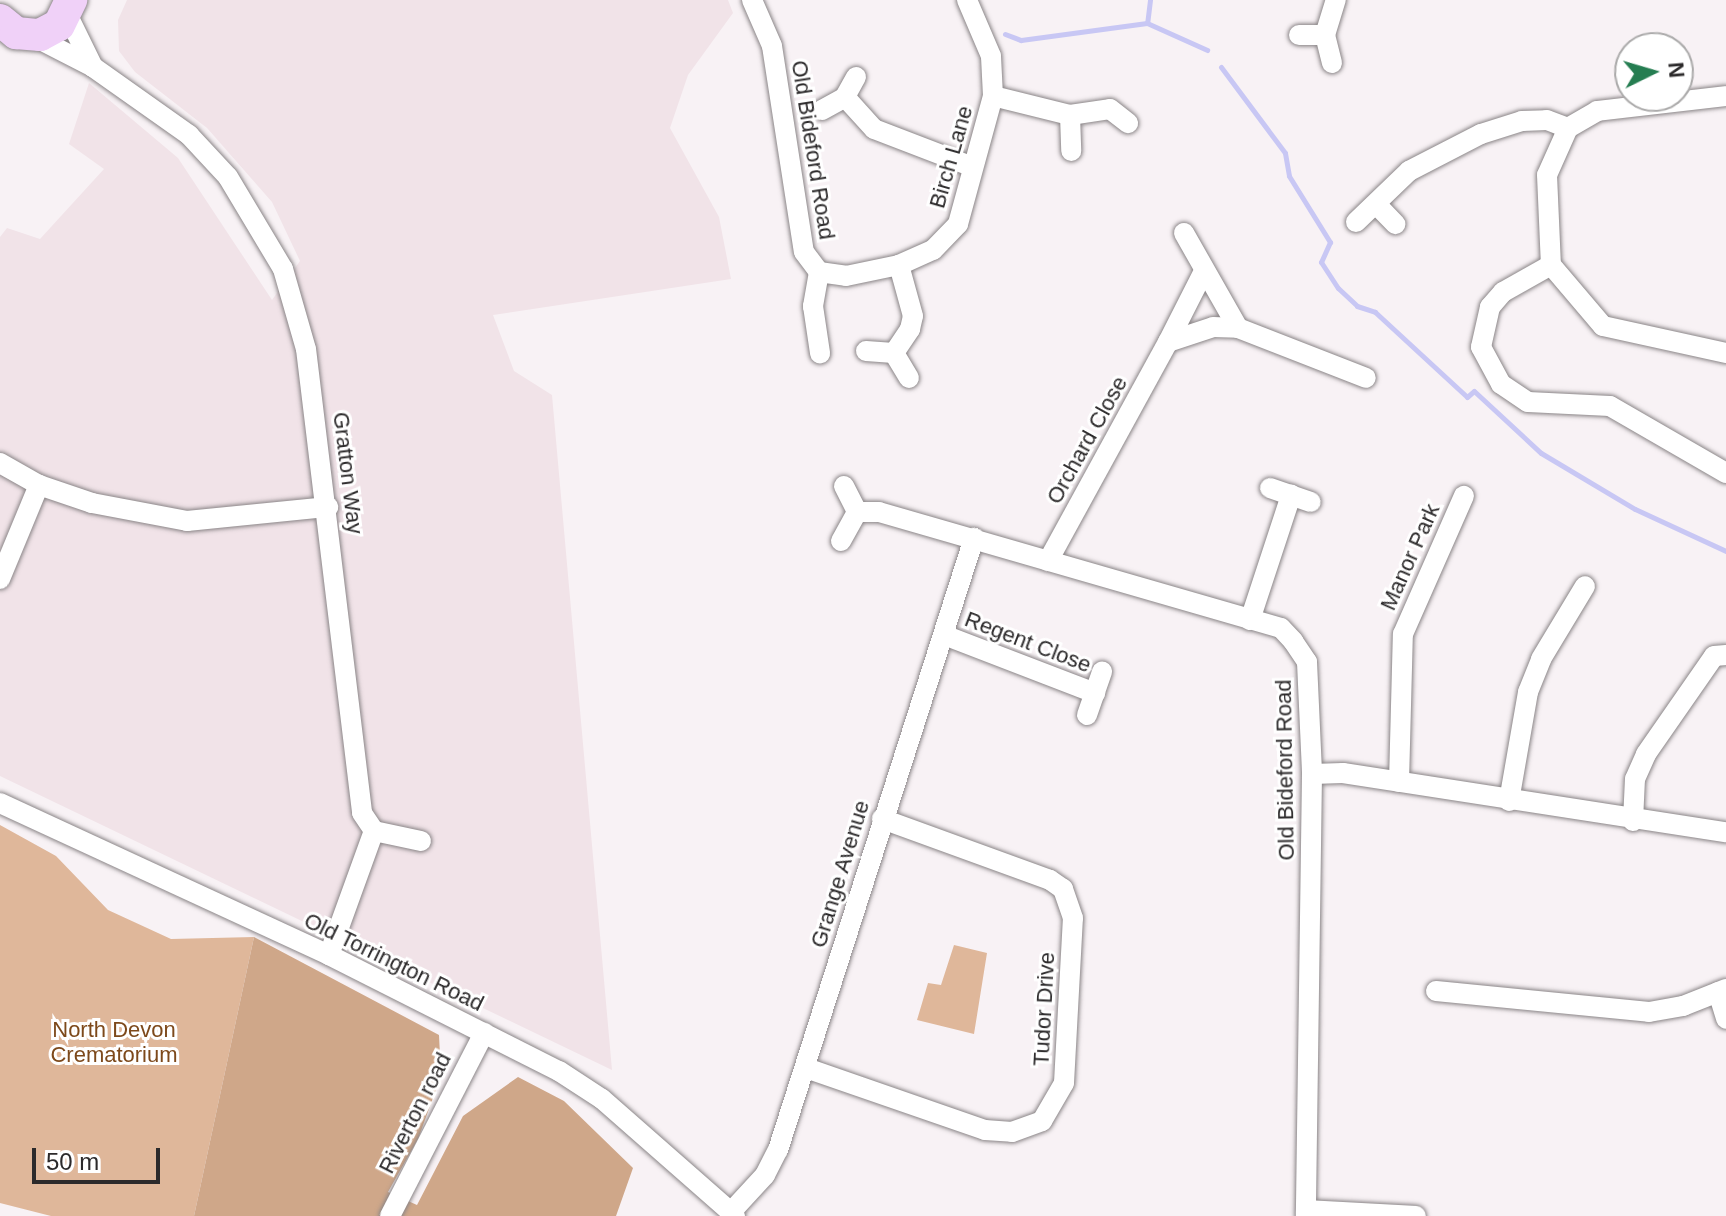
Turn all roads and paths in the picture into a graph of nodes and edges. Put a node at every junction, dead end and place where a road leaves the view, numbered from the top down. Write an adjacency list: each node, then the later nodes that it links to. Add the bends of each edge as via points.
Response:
1 (752, 0): 26 (street, Old Bideford Road, via 772,46 804,252)
2 (967, 0): 11 (street, Birch Lane, via 991,56)
3 (1336, 0): 7 (street)
4 (69, 7): 5 (main road, via 53,30); 9 (street, Gratton Way)
5 (12, 32): 9 (street, Gratton Way)
6 (1299, 35): 7 (street)
7 (1325, 35): 8 (street)
8 (1332, 63)
9 (93, 67): 42 (street, Gratton Way, via 189,135 228,177 260,225 296,305)
10 (856, 77): 13 (street)
11 (993, 96): 15 (street); 19 (street, Birch Lane)
12 (1726, 96): 17 (street, via 1597,111)
13 (845, 97): 14 (street); 19 (street, via 874,129 927,154)
14 (822, 110)
15 (1070, 115): 16 (street, via 1110,109); 18 (street)
16 (1128, 123)
17 (1568, 128): 20 (street, via 1547,120 1522,121 1481,134 1409,171); 25 (street, via 1547,175)
18 (1071, 151)
19 (973, 167): 24 (street, Birch Lane, via 958,224 943,243)
20 (1376, 204): 21 (street); 22 (street)
21 (1356, 222)
22 (1395, 224)
23 (1184, 233): 27 (street)
24 (899, 265): 26 (street, Birch Lane, via 846,276); 32 (street, via 913,316)
25 (1551, 265): 33 (street, via 1603,326); 37 (street, via 1503,292 1490,307 1481,347 1501,384 1528,402 1610,406)
26 (819, 272): 31 (street, Old Bideford Road, via 813,306)
27 (1203, 273): 28 (street); 29 (street, Orchard Close)
28 (1238, 328): 29 (street, via 1213,327); 35 (street)
29 (1168, 342): 46 (street, Orchard Close)
30 (866, 351): 32 (street)
31 (820, 353)
32 (894, 353): 34 (street)
33 (1726, 353)
34 (909, 378)
35 (1366, 378)
36 (0, 463): 38 (street)
37 (1726, 473)
38 (39, 485): 42 (street, via 92,503 187,521); 47 (street)
39 (844, 486): 43 (street)
40 (1270, 488): 49 (street, via 1301,498)
41 (1464, 496): 56 (street, Manor Park, via 1403,634)
42 (328, 507): 61 (street, Gratton Way, via 362,813)
43 (857, 512): 44 (street, Old Bideford Road, via 879,512); 45 (street)
44 (974, 538): 46 (street, Old Bideford Road); 50 (street, Grange Avenue)
45 (841, 541)
46 (1048, 561): 49 (street, Old Bideford Road)
47 (0, 579)
48 (1588, 581): 57 (street, via 1541,659 1528,692)
49 (1250, 620): 55 (street, Old Bideford Road, via 1281,628 1307,662)
50 (944, 635): 53 (street, Regent Close); 59 (street, Grange Avenue)
51 (1716, 650): 60 (street, via 1646,754 1635,779)
52 (1102, 672): 53 (street)
53 (1095, 693): 54 (street)
54 (1087, 715)
55 (1312, 774): 56 (street); 70 (street, Old Bideford Road)
56 (1399, 782): 57 (street)
57 (1509, 801): 60 (street)
58 (0, 803): 64 (street, Old Torrington Road)
59 (882, 819): 69 (street, Grange Avenue); 69 (street, Tudor Drive, via 1063,889 1073,918 1064,1083 1042,1121 1012,1132 985,1130)
60 (1633, 821): 62 (street)
61 (374, 831): 63 (street); 64 (street)
62 (1726, 832)
63 (421, 841)
64 (329, 955): 68 (street, Old Torrington Road)
65 (1436, 991): 66 (street, via 1649,1012)
66 (1722, 991): 67 (street)
67 (1726, 1019)
68 (484, 1033): 71 (street, Old Torrington Road, via 602,1099); 72 (street, Riverton road)
69 (806, 1068): 71 (street, Grange Avenue, via 778,1150)
70 (1306, 1213): 73 (street)
71 (733, 1214)
72 (390, 1216)
73 (1416, 1216)

